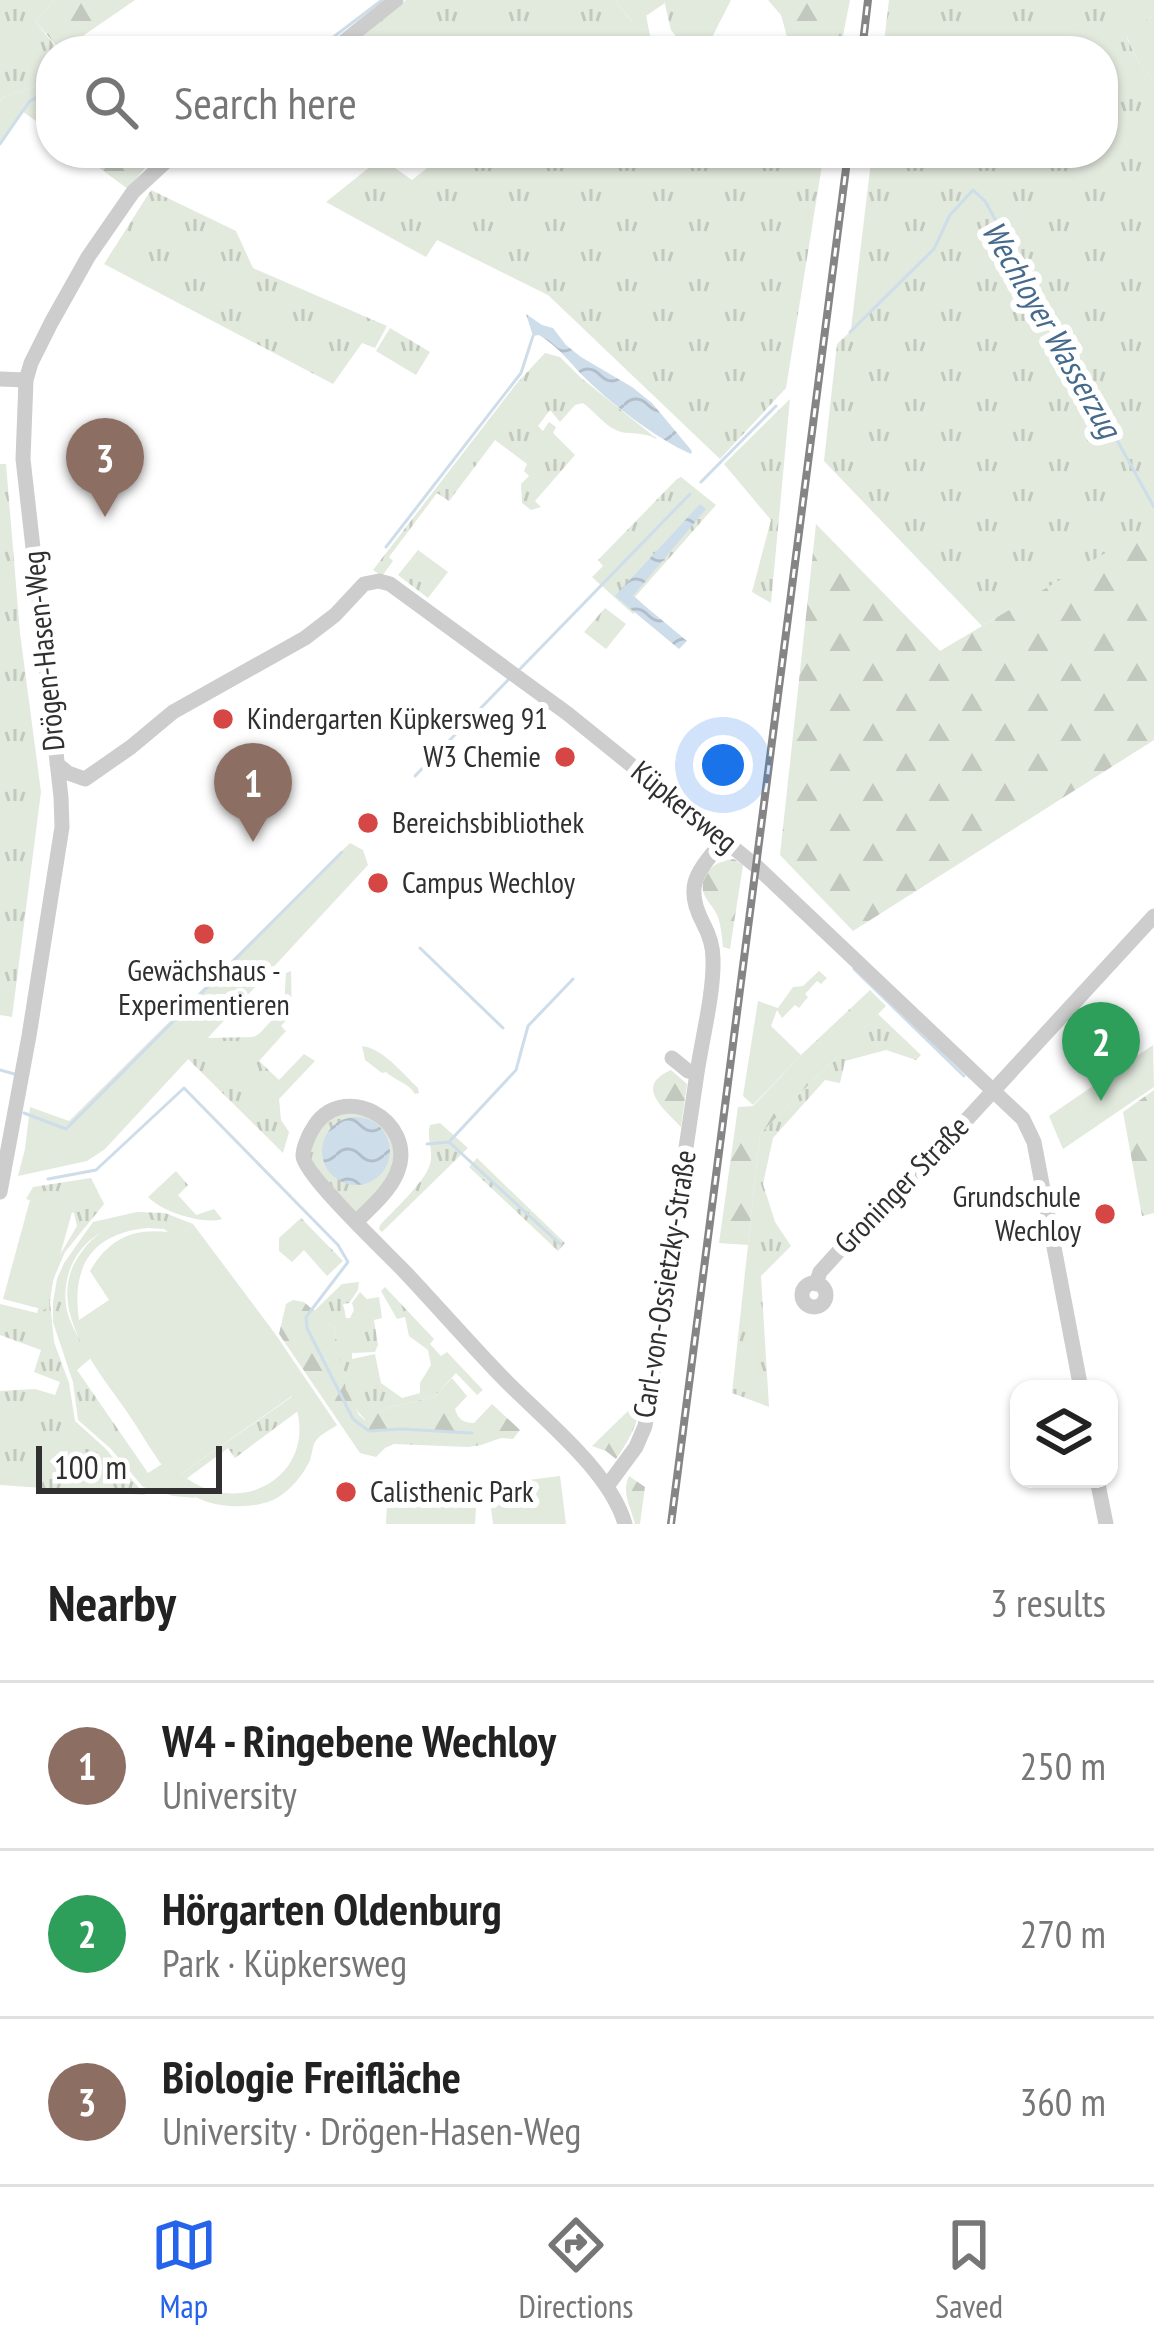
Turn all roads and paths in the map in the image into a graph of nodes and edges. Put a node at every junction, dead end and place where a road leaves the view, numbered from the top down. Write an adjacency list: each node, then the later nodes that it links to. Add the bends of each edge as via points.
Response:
1 (396, 0): 2 (street)
2 (351, 36)
3 (159, 168): 5 (street, Drögen-Hasen-Weg, via 88,257)
4 (0, 379): 5 (street)
5 (26, 380): 6 (street, Drögen-Hasen-Weg, via 23,459)
6 (57, 764): 7 (street); 8 (street, Drögen-Hasen-Weg)
7 (85, 779): 8 (street, Küpkersweg); 9 (street, Küpkersweg, via 173,712 304,638 364,584 379,580 501,662)
8 (61, 797): 14 (street, Drögen-Hasen-Weg, via 58,856)
9 (724, 839): 12 (street, Carl-von-Ossietzky-Straße, via 692,890 714,966); 13 (street, Küpkersweg)
10 (1154, 916): 13 (street, Groninger Straße)
11 (673, 1058): 12 (street)
12 (697, 1073): 18 (street, Carl-von-Ossietzky-Straße, via 645,1426)
13 (992, 1089): 16 (street, Groninger Straße); 17 (street, Küpkersweg, via 1034,1142)
14 (0, 1192)
15 (356, 1222): 15 (street, via 390,1185 400,1150 385,1117 356,1106 318,1121 303,1155); 18 (street)
16 (816, 1284)
17 (1079, 1380)
18 (608, 1484): 20 (street)
19 (1099, 1488): 21 (street)
20 (625, 1524)
21 (1106, 1524)

